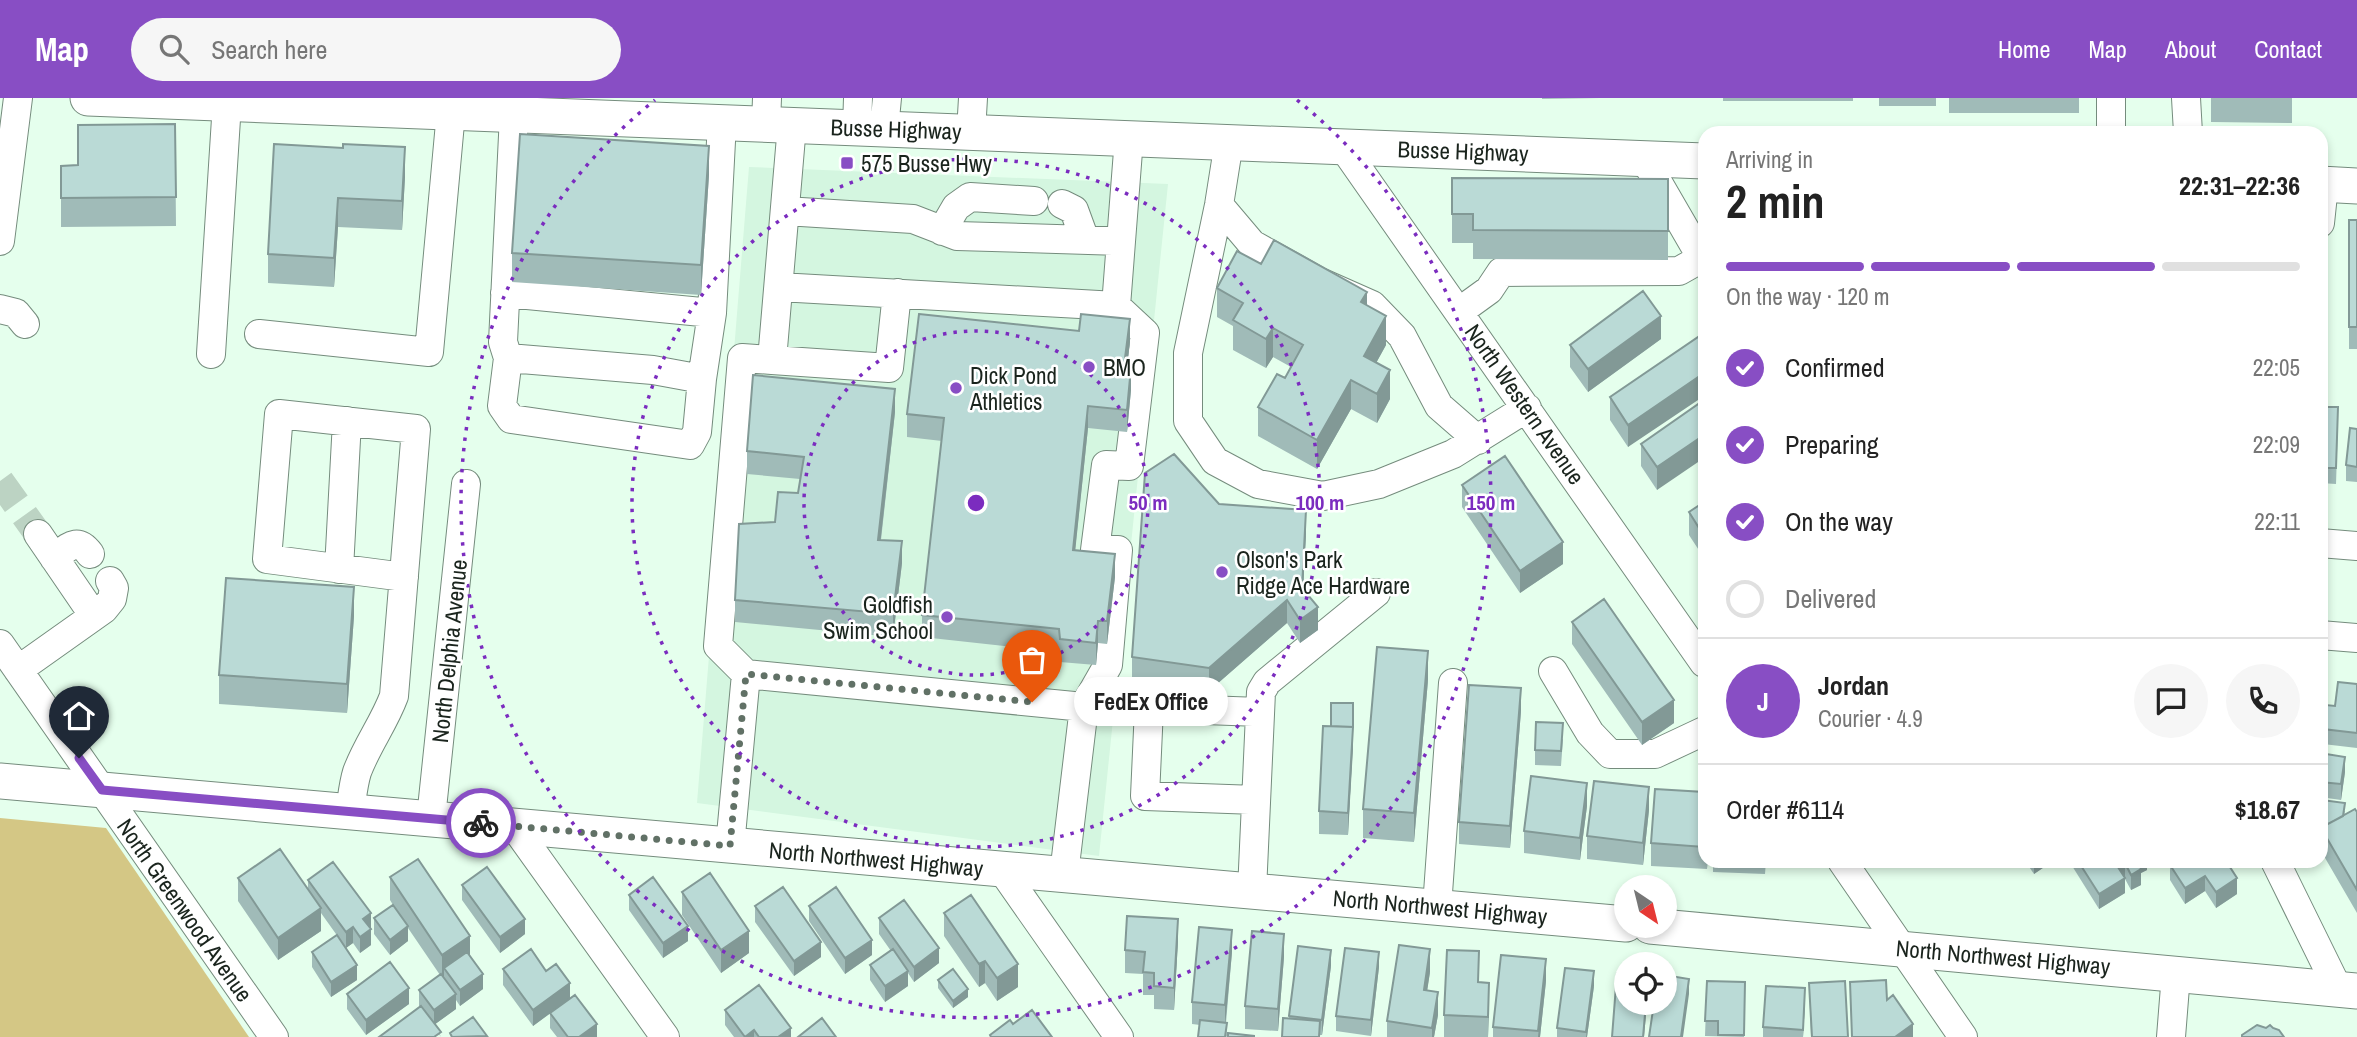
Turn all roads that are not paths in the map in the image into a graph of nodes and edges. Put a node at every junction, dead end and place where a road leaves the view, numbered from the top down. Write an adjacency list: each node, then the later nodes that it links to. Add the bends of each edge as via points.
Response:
1 (18, 98): 26 (street)
2 (88, 98): 6 (main road, Busse Highway)
3 (973, 98): 14 (street)
4 (2111, 98): 12 (street)
5 (2186, 98): 13 (street)
6 (227, 103): 7 (main road, Busse Highway); 39 (street)
7 (453, 105): 8 (main road, Busse Highway); 38 (street, via 429,352)
8 (526, 109): 11 (main road, Busse Highway); 31 (street)
9 (871, 113): 10 (main road, Busse Highway); 14 (main road, Busse Highway)
10 (775, 116): 11 (main road, Busse Highway); 23 (street)
11 (722, 122): 36 (street)
12 (2111, 126)
13 (2188, 126)
14 (971, 132): 15 (main road, Busse Highway)
15 (1129, 138): 16 (main road, Busse Highway); 27 (street)
16 (1229, 142): 17 (main road, Busse Highway); 22 (street)
17 (1343, 147): 18 (main road, Busse Highway); 35 (street, North Western Avenue)
18 (1644, 158): 19 (main road, Busse Highway); 28 (street)
19 (1698, 160)
20 (1034, 201): 24 (street, via 970,197 956,207)
21 (1062, 204): 25 (street, via 1074,210)
22 (1219, 205): 45 (street, via 1252,244 1372,305 1402,335 1439,406); 45 (street, via 1188,353 1188,421 1215,461 1258,484 1323,496 1379,484)
23 (785, 211): 24 (street, via 913,219); 30 (street)
24 (942, 230): 25 (street, via 957,236)
25 (1085, 240): 27 (street)
26 (0, 241)
27 (1121, 241): 33 (street)
28 (1698, 251)
29 (1698, 262): 35 (street, via 1679,271 1501,272 1489,290)
30 (779, 287): 32 (street); 41 (street)
31 (505, 293): 36 (street); 40 (street, via 503,342)
32 (897, 293): 33 (street); 41 (street, via 889,368)
33 (1115, 306): 65 (street, via 1145,333 1129,466 1105,464 1094,550 1118,551 1108,665)
34 (0, 309): 37 (street, via 16,313)
35 (1460, 311): 43 (street, North Western Avenue)
36 (712, 313): 42 (street)
37 (25, 324)
38 (259, 334)
39 (211, 354)
40 (508, 358): 42 (street, via 653,370); 42 (street, via 502,407 511,419 690,445 697,432)
41 (772, 360): 63 (street, via 742,358 718,646)
42 (702, 379)
43 (1527, 408): 45 (street); 60 (street, North Western Avenue)
44 (347, 421): 52 (street); 52 (street, via 279,414 267,559); 53 (street, via 416,429)
45 (1478, 440)
46 (466, 484): 72 (street, North Delphia Avenue)
47 (38, 534): 51 (street)
48 (2328, 544): 49 (street)
49 (2357, 546)
50 (90, 554): 51 (street, via 78,543)
51 (54, 558): 56 (street)
52 (339, 569): 53 (street)
53 (404, 577): 71 (street, via 394,696 357,774)
54 (110, 581): 56 (street, via 112,599)
55 (1376, 593): 66 (street, via 1267,682 1261,692)
56 (94, 616): 61 (street)
57 (2328, 636): 58 (street)
58 (2357, 638)
59 (0, 644): 61 (street, North Greenwood Avenue)
60 (1698, 654)
61 (18, 670): 69 (street, North Greenwood Avenue)
62 (1553, 671): 67 (street, via 1590,733 1610,754 1655,754)
63 (746, 674): 65 (street); 74 (street)
64 (1453, 683): 80 (street)
65 (1084, 707): 78 (street)
66 (1260, 712): 70 (street); 70 (street, via 1149,708 1145,796)
67 (1698, 734)
68 (0, 781): 69 (main road, North Northwest Highway)
69 (102, 790): 71 (main road, North Northwest Highway); 86 (street, North Greenwood Avenue)
70 (1256, 800): 79 (street)
71 (350, 811): 72 (main road, North Northwest Highway)
72 (431, 818): 73 (main road, North Northwest Highway)
73 (514, 826): 74 (main road, North Northwest Highway); 87 (street)
74 (730, 846): 77 (main road, North Northwest Highway)
75 (1847, 868): 83 (street)
76 (2279, 868): 85 (street)
77 (1002, 870): 78 (main road, North Northwest Highway); 88 (street)
78 (1064, 874): 79 (main road, North Northwest Highway)
79 (1252, 891): 80 (main road, North Northwest Highway)
80 (1437, 907): 81 (main road, North Northwest Highway)
81 (1614, 923)
82 (1677, 928): 83 (main road, North Northwest Highway)
83 (1902, 948): 84 (main road, North Northwest Highway); 89 (street)
84 (2176, 974): 85 (main road, North Northwest Highway); 90 (street)
85 (2347, 990)
86 (274, 1037)
87 (665, 1037)
88 (1119, 1037)
89 (1963, 1037)
90 (2171, 1037)

